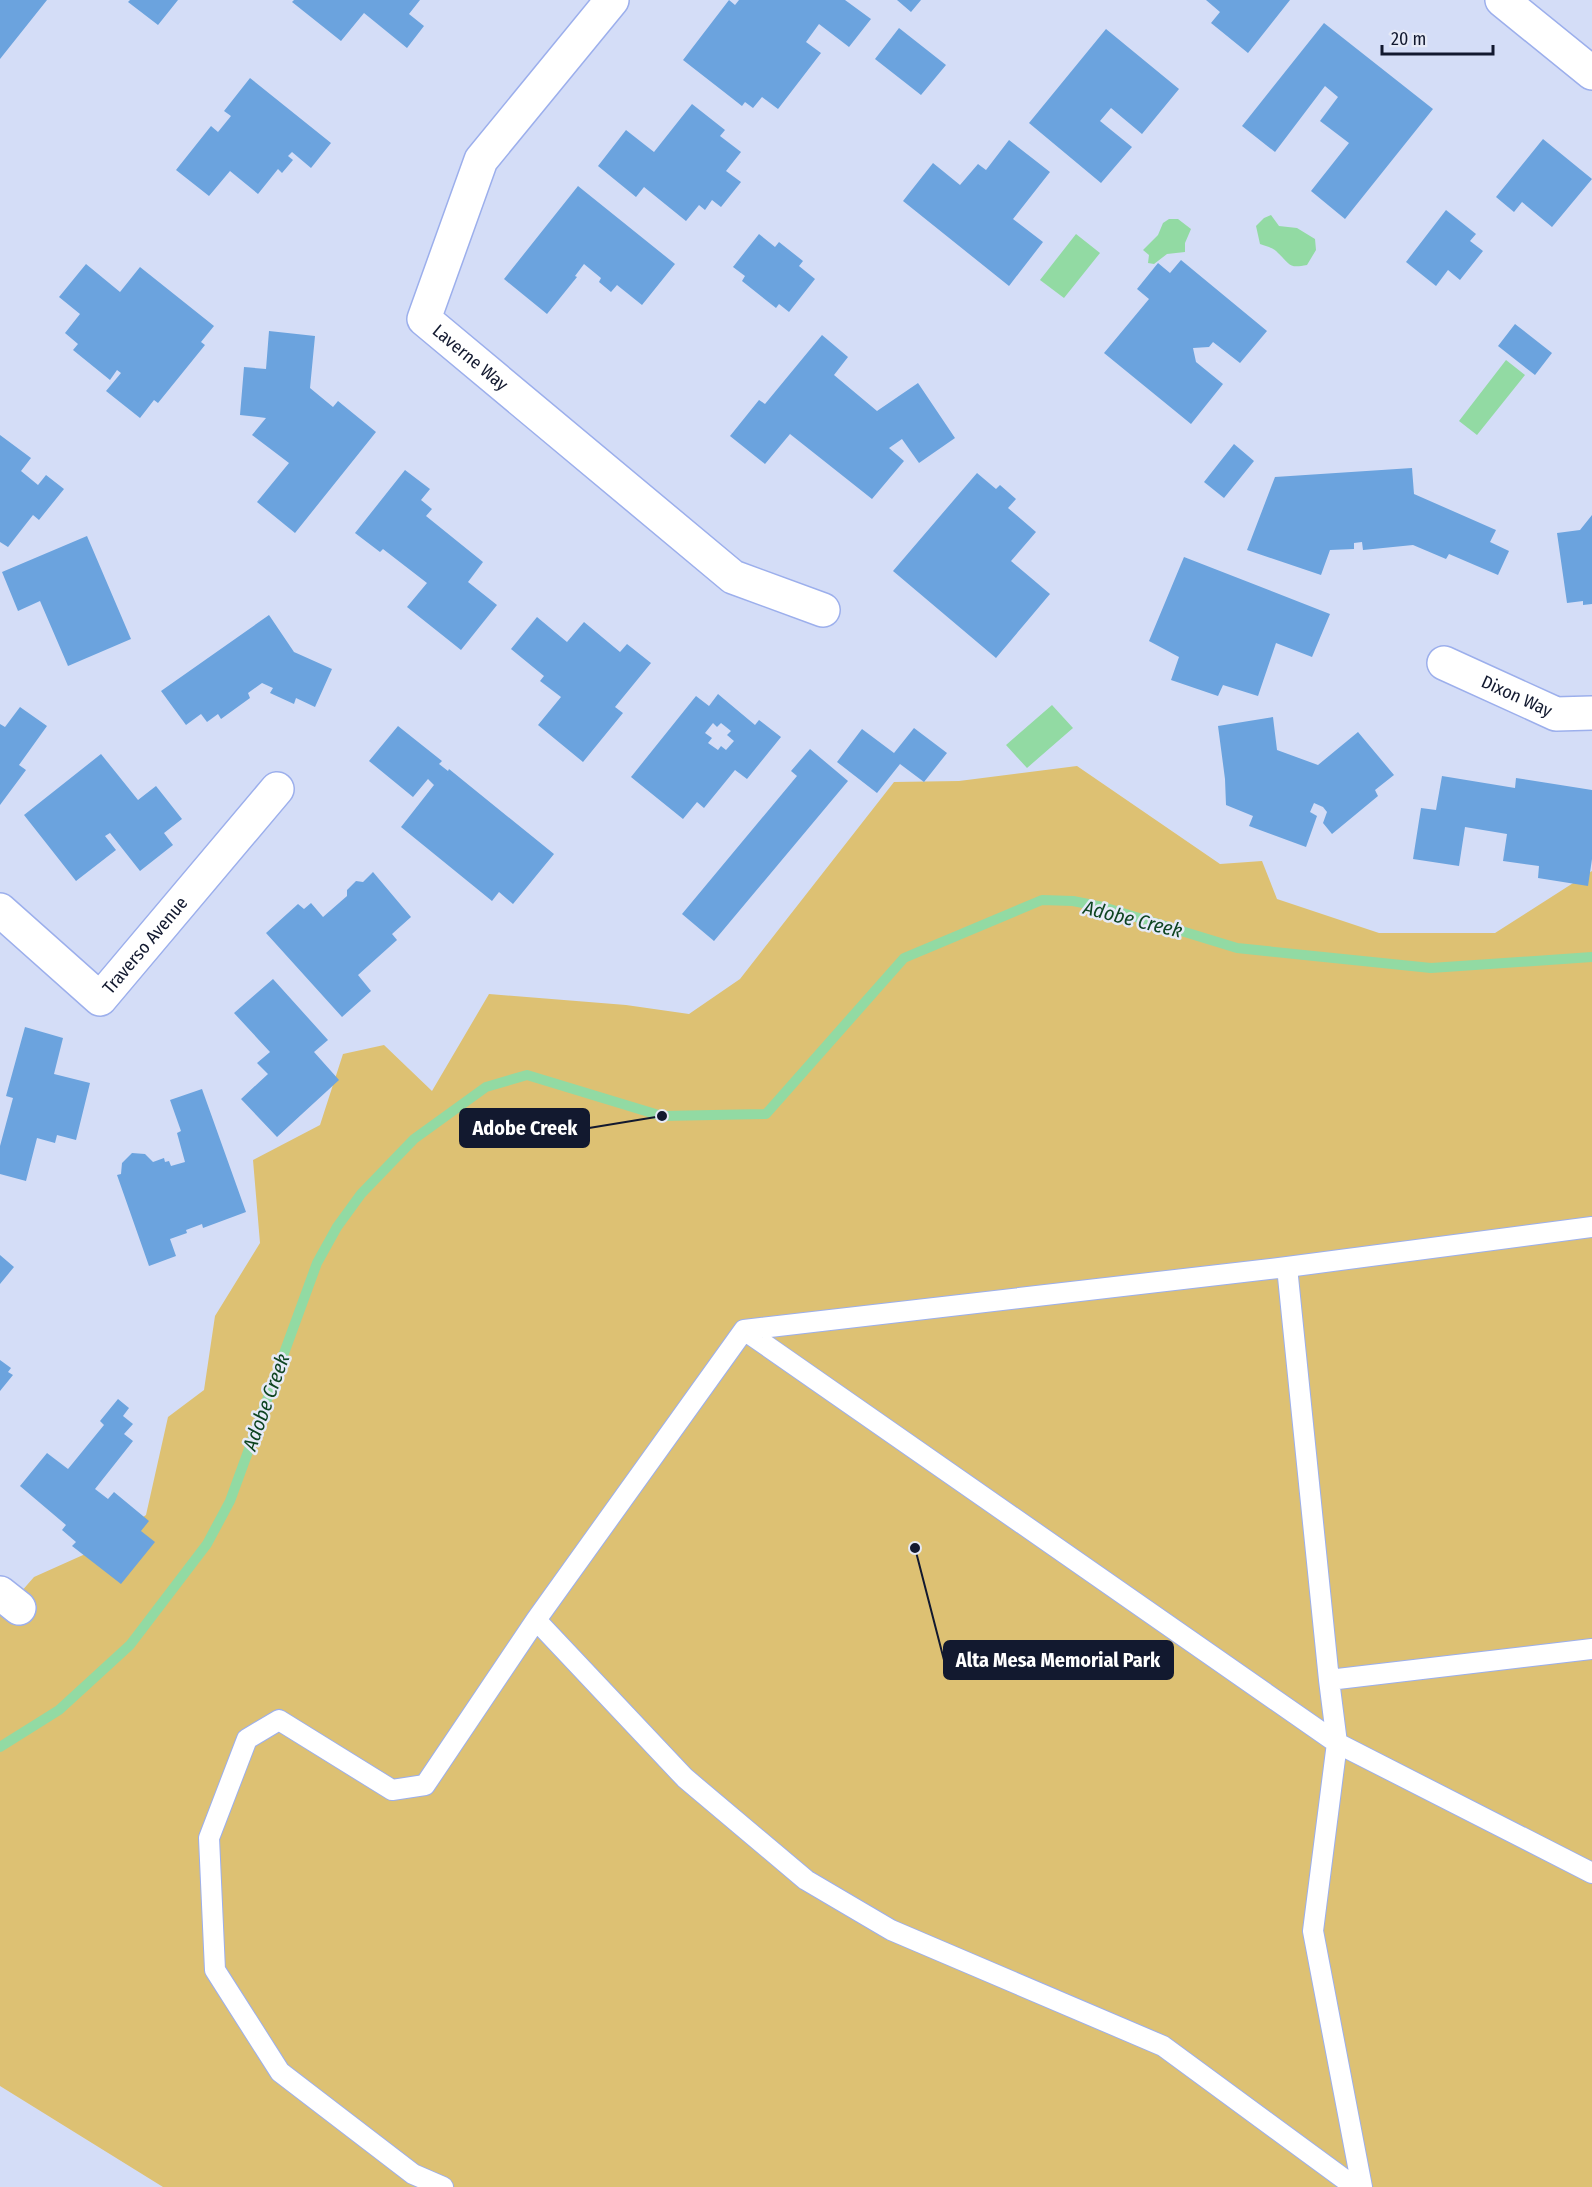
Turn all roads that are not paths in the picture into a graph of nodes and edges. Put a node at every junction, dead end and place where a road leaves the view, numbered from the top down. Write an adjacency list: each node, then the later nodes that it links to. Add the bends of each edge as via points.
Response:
1 (612, 0): 4 (street, Laverne Way, via 481,160 424,319 733,577)
2 (1502, 0): 3 (street)
3 (1592, 73)
4 (823, 610)
5 (1444, 663): 6 (street, Dixon Way, via 1557,714)
6 (1592, 713)
7 (277, 789): 8 (street, Traverso Avenue, via 100,999)
8 (0, 910)
9 (1592, 1227): 10 (lane)
10 (1287, 1268): 11 (lane); 14 (lane)
11 (744, 1330): 12 (lane); 15 (lane)
12 (536, 1620): 17 (lane, via 425,1785 392,1790 279,1720 247,1739 209,1838 215,1970 279,2072 413,2174); 18 (lane, via 685,1778 806,1880 891,1930 1163,2046)
13 (1592, 1649): 14 (lane)
14 (1329, 1680): 15 (lane)
15 (1337, 1743): 16 (lane); 19 (lane, via 1313,1931)
16 (1592, 1873)
17 (443, 2187)
18 (1355, 2187)
19 (1362, 2187)

